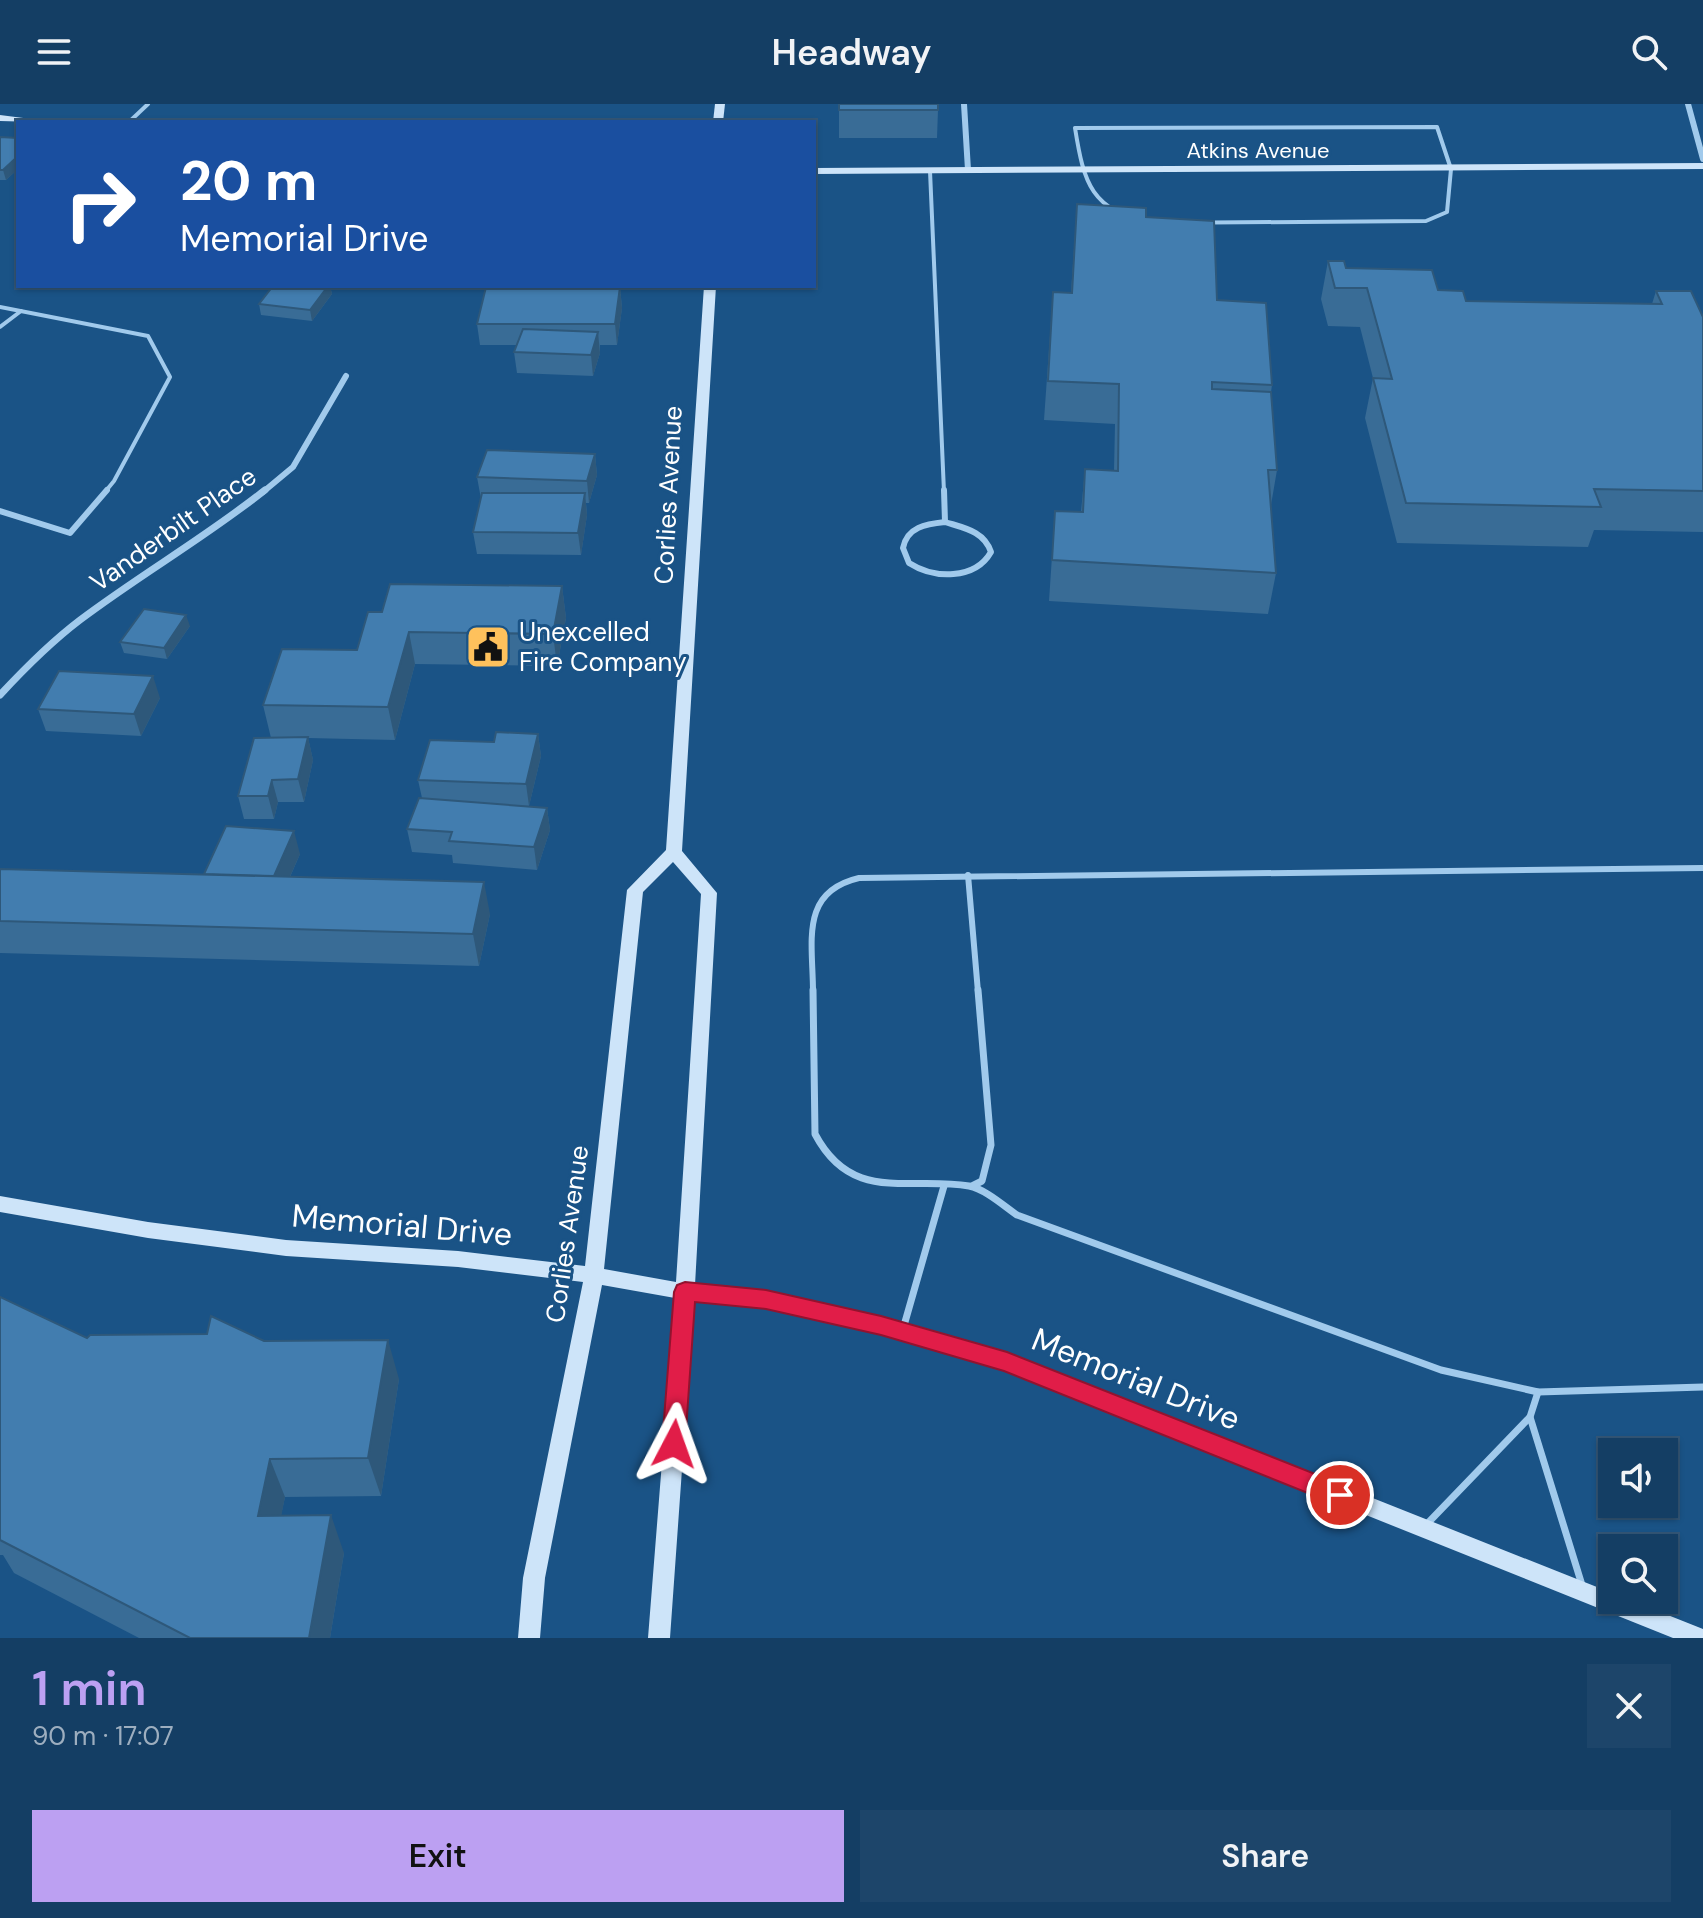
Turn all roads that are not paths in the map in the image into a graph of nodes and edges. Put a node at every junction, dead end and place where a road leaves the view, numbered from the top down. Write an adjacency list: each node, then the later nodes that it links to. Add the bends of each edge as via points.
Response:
1 (148, 104): 4 (lane)
2 (964, 104): 8 (street)
3 (1688, 104): 5 (street)
4 (131, 120)
5 (1703, 159)
6 (1703, 166): 7 (street, Atkins Avenue)
7 (1451, 169): 9 (street, Atkins Avenue); 9 (lane, via 1447,212 1426,221 1166,223 1121,218 1099,202); 9 (lane, via 1437,127 1075,128)
8 (968, 170): 9 (street, Atkins Avenue); 11 (street, Atkins Avenue)
9 (1082, 170)
10 (816, 171): 11 (street, Atkins Avenue)
11 (930, 171): 18 (lane)
12 (710, 288): 20 (street, Corlies Avenue)
13 (0, 307): 14 (lane)
14 (21, 311): 15 (lane); 17 (lane, via 148,336 170,377 114,481 70,533)
15 (0, 327)
16 (346, 376): 19 (street, Vanderbilt Place, via 293,467 225,522 80,620)
17 (0, 511)
18 (945, 522): 18 (lane, via 928,523 903,540 902,552 910,565 941,576 979,569 988,561 988,538)
19 (0, 695)
20 (674, 852): 26 (street, Corlies Avenue, via 635,890); 27 (street, via 709,893)
21 (1703, 868): 22 (lane)
22 (968, 875): 23 (lane, via 859,878 838,883 815,909 815,1134 845,1171 884,1185); 24 (lane, via 991,1145 982,1181)
23 (944, 1186): 24 (lane); 28 (lane)
24 (972, 1186): 30 (lane, via 1017,1215 1383,1349 1441,1370)
25 (0, 1204): 26 (street, Memorial Drive, via 286,1248 458,1259)
26 (594, 1275): 27 (street, Memorial Drive); 34 (street, Corlies Avenue, via 534,1578)
27 (685, 1292): 28 (street, Memorial Drive, via 766,1299); 35 (street)
28 (902, 1331): 32 (street, Memorial Drive, via 1007,1362)
29 (1703, 1387): 30 (lane)
30 (1538, 1392): 31 (lane)
31 (1530, 1417): 32 (lane); 33 (lane)
32 (1423, 1528): 33 (street, Memorial Drive)
33 (1585, 1592): 36 (street, Memorial Drive)
34 (529, 1638)
35 (659, 1638)
36 (1699, 1638)

